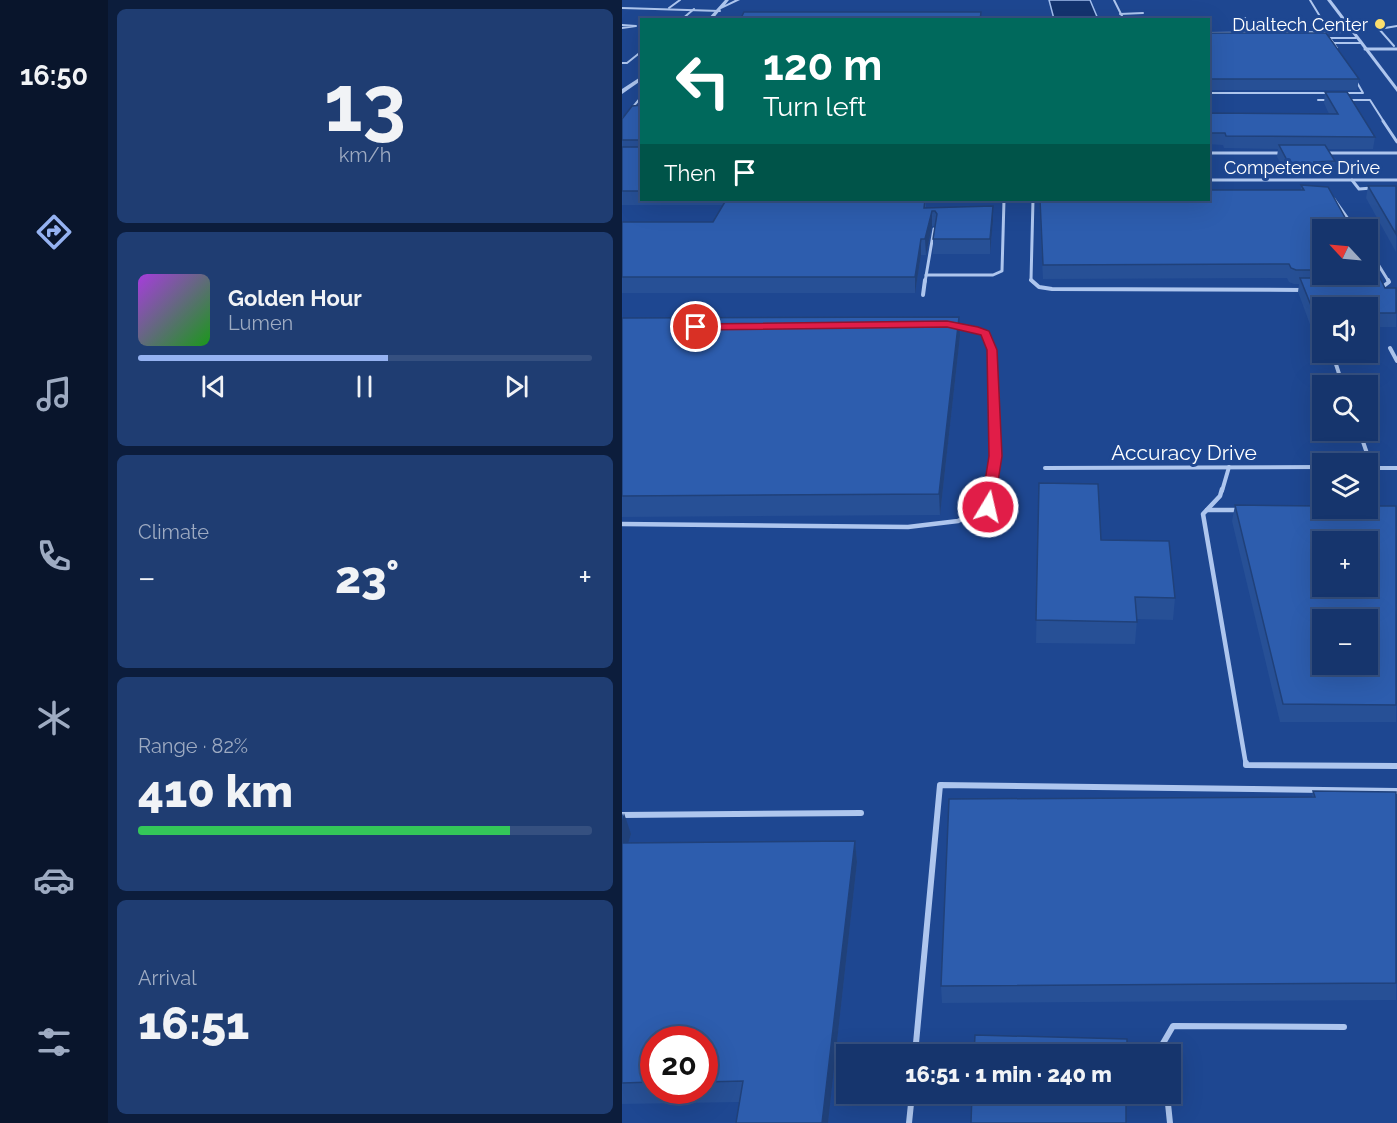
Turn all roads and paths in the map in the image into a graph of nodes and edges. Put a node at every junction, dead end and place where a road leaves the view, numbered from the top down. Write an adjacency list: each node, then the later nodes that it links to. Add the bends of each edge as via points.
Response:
1 (680, 0): 8 (lane)
2 (727, 0): 10 (street)
3 (738, 0): 10 (street)
4 (1114, 0): 12 (lane)
5 (1310, 0): 17 (lane, via 1324,23)
6 (1329, 0): 17 (street)
7 (622, 8): 8 (lane)
8 (668, 8): 9 (lane)
9 (694, 9): 10 (lane); 13 (lane)
10 (721, 10): 14 (street)
11 (1143, 13): 12 (lane)
12 (1120, 14): 15 (lane)
13 (683, 18)
14 (711, 18)
15 (1122, 18)
16 (1245, 18): 23 (lane)
17 (1346, 23): 21 (street)
18 (1396, 26): 29 (lane, via 1379,28)
19 (622, 27): 20 (lane)
20 (640, 27)
21 (1352, 32): 23 (lane); 26 (street)
22 (1210, 33): 23 (lane)
23 (1254, 33)
24 (1322, 38): 25 (lane)
25 (1330, 38): 26 (lane); 27 (lane)
26 (1356, 38): 28 (street)
27 (1333, 43): 28 (lane); 32 (lane)
28 (1361, 43): 30 (street)
29 (1395, 48): 30 (street)
30 (1365, 49): 36 (street)
31 (640, 53): 33 (lane)
32 (1339, 53)
33 (622, 63)
34 (1351, 73): 38 (lane, via 1363,93)
35 (640, 78): 37 (street)
36 (1396, 91)
37 (622, 92)
38 (1210, 93)
39 (640, 98): 41 (lane)
40 (1318, 100): 44 (lane, via 1370,100)
41 (625, 116): 42 (lane); 43 (lane)
42 (633, 116)
43 (622, 120)
44 (1395, 136): 45 (lane)
45 (1396, 142)
46 (1210, 153): 47 (lane)
47 (1291, 153)
48 (1314, 153): 49 (lane)
49 (1396, 153)
50 (1210, 180): 53 (lane, Competence Drive)
51 (1352, 180): 52 (lane, Competence Drive); 53 (lane, Competence Drive); 55 (lane, via 1359,189)
52 (1396, 180)
53 (1310, 181): 54 (lane)
54 (1316, 187)
55 (1378, 188)
56 (1322, 194): 59 (lane, via 1334,199)
57 (1004, 201): 62 (lane, via 1002,271 993,275)
58 (1033, 201): 64 (lane, via 1031,280 1039,287)
59 (1348, 219)
60 (934, 229): 62 (lane)
61 (1378, 264): 63 (lane, via 1389,282)
62 (926, 275): 65 (lane)
63 (1376, 289)
64 (1310, 290)
65 (923, 295)
66 (947, 324): 76 (lane, via 985,334 992,350 996,456 988,507 958,521 908,527)
67 (1390, 348): 68 (lane)
68 (1396, 361)
69 (1229, 467): 70 (lane, Accuracy Drive); 71 (lane, Accuracy Drive); 74 (lane, via 1220,496)
70 (1312, 467)
71 (1045, 468)
72 (1378, 468): 73 (lane)
73 (1396, 468)
74 (1207, 510): 75 (lane); 77 (lane, via 1203,514 1246,765)
75 (1242, 510)
76 (622, 524)
77 (1396, 766)
78 (1396, 791): 82 (lane, via 940,785)
79 (861, 813): 80 (lane)
80 (622, 814)
81 (1344, 1027): 83 (lane, via 1173,1026)
82 (916, 1044)
83 (1163, 1044)
84 (911, 1104): 86 (lane)
85 (1168, 1104): 87 (lane)
86 (909, 1123)
87 (1170, 1123)

